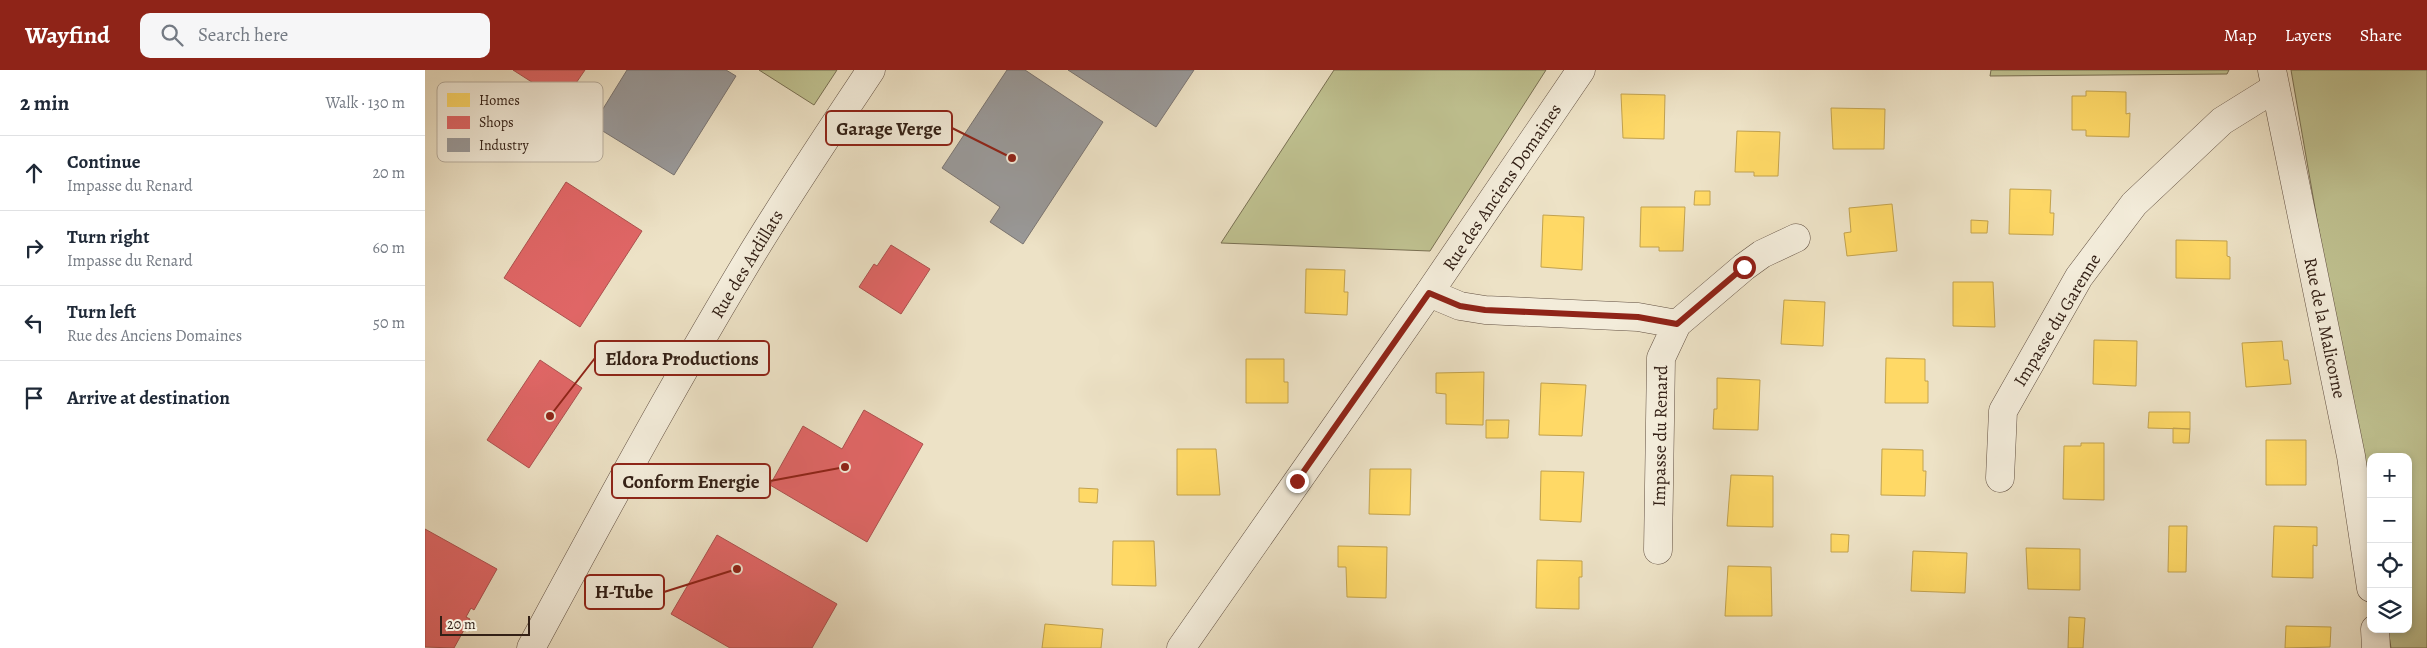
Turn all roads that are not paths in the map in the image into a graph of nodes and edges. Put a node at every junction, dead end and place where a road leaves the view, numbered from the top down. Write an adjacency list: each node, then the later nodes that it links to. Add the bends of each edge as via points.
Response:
1 (871, 70): 11 (street, Rue des Ardillats, via 744,267 654,421)
2 (1581, 70): 5 (street, Rue des Anciens Domaines)
3 (2273, 79): 7 (street, Impasse du Garenne, via 2222,121 2133,204 2079,277 2003,411); 9 (street, Rue de la Malicorne, via 2351,456)
4 (1796, 238): 6 (street, Impasse du Renard, via 1762,254 1744,267)
5 (1429, 293): 6 (street, via 1460,306 1485,310 1638,317); 12 (street, Rue des Anciens Domaines)
6 (1677, 324): 8 (street, Impasse du Renard, via 1661,358)
7 (2000, 478)
8 (1658, 550)
9 (2367, 562)
10 (2375, 633): 13 (street)
11 (531, 648)
12 (1181, 648)
13 (2376, 648)

